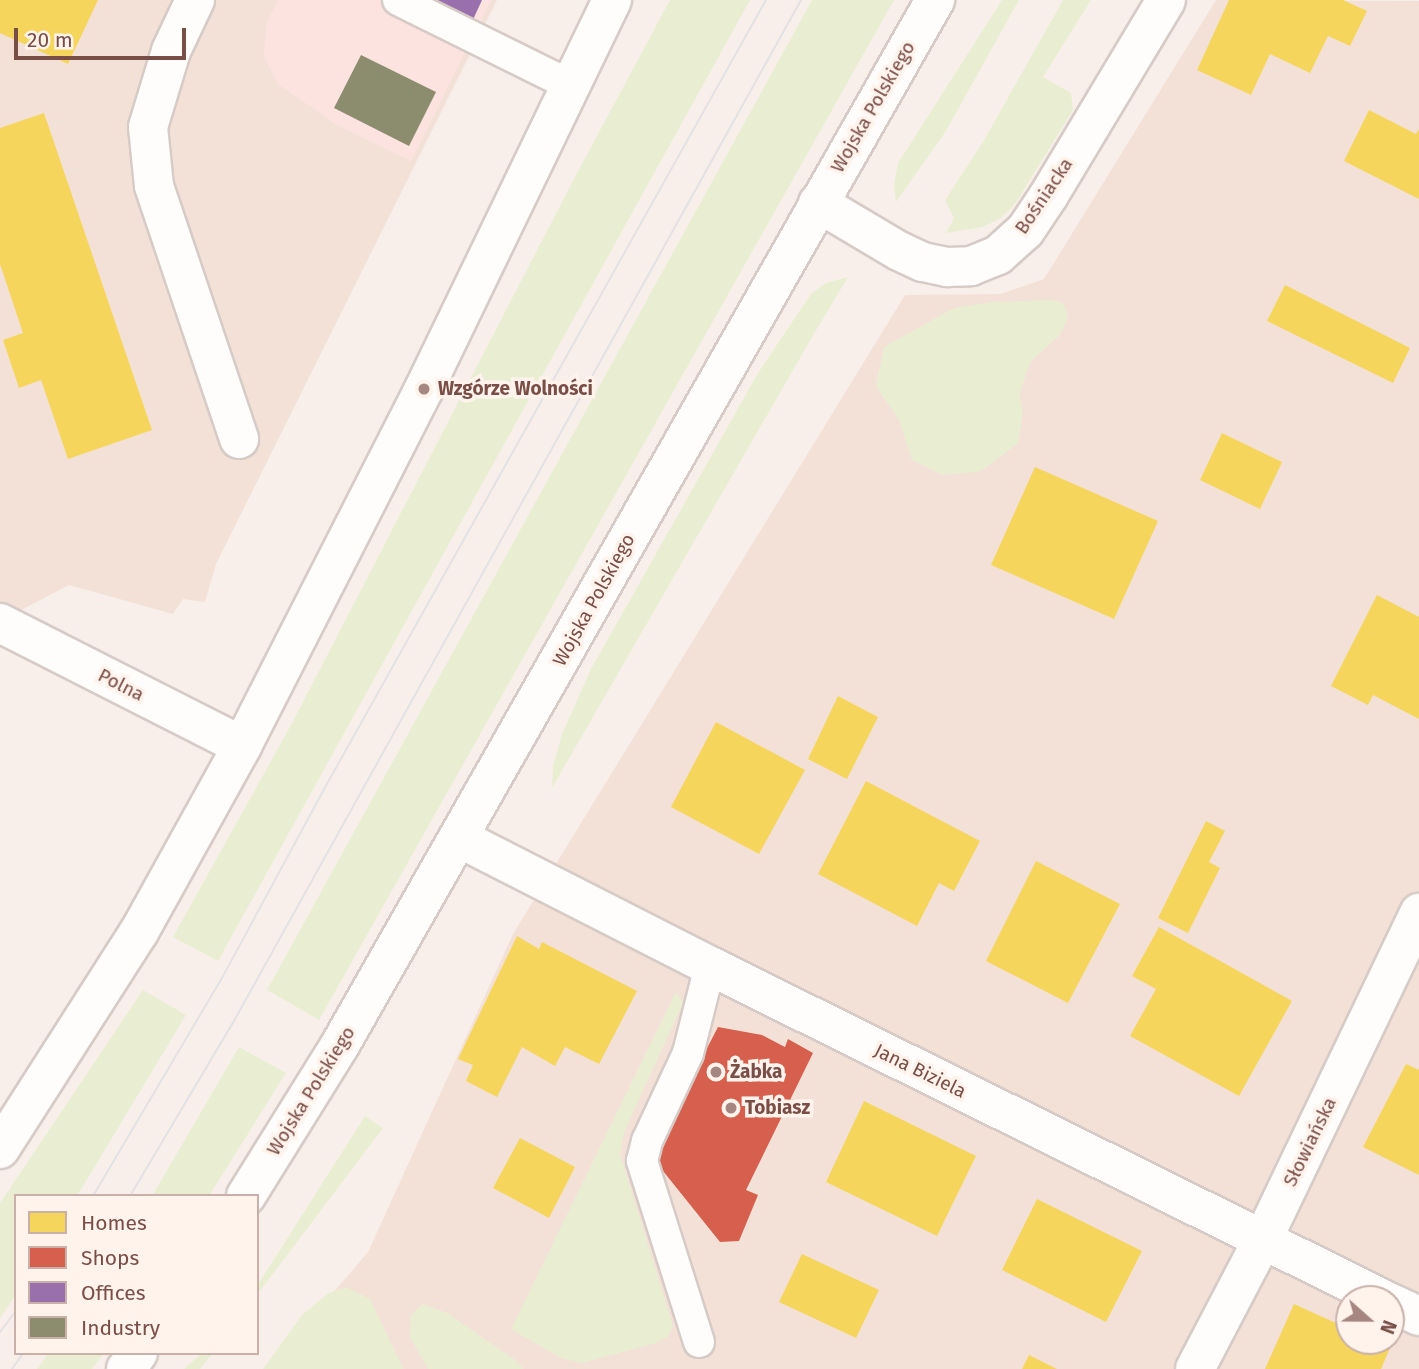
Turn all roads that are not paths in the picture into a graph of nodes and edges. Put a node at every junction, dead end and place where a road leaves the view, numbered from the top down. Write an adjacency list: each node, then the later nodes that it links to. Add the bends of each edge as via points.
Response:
1 (195, 0): 8 (street, via 171,51 148,127 154,186)
2 (398, 0): 6 (lane)
3 (612, 0): 6 (street)
4 (935, 0): 7 (street, Wojska Polskiego)
5 (1166, 0): 7 (street, Bośniacka, via 1049,195 1025,231 998,255 971,267 923,261)
6 (570, 85): 10 (street, via 424,389)
7 (818, 203): 11 (street, Wojska Polskiego)
8 (239, 439)
9 (0, 622): 10 (street, Polna)
10 (242, 746): 14 (street, via 139,932)
11 (460, 838): 13 (street, Jana Biziela); 15 (street, Wojska Polskiego)
12 (1419, 913): 16 (street, Słowiańska)
13 (710, 966): 16 (street, Jana Biziela); 18 (lane, via 688,1053 642,1161)
14 (0, 1149)
15 (247, 1194)
16 (1262, 1241): 17 (street, Jana Biziela); 19 (street, Słowiańska)
17 (1354, 1285)
18 (699, 1342)
19 (1195, 1369)

